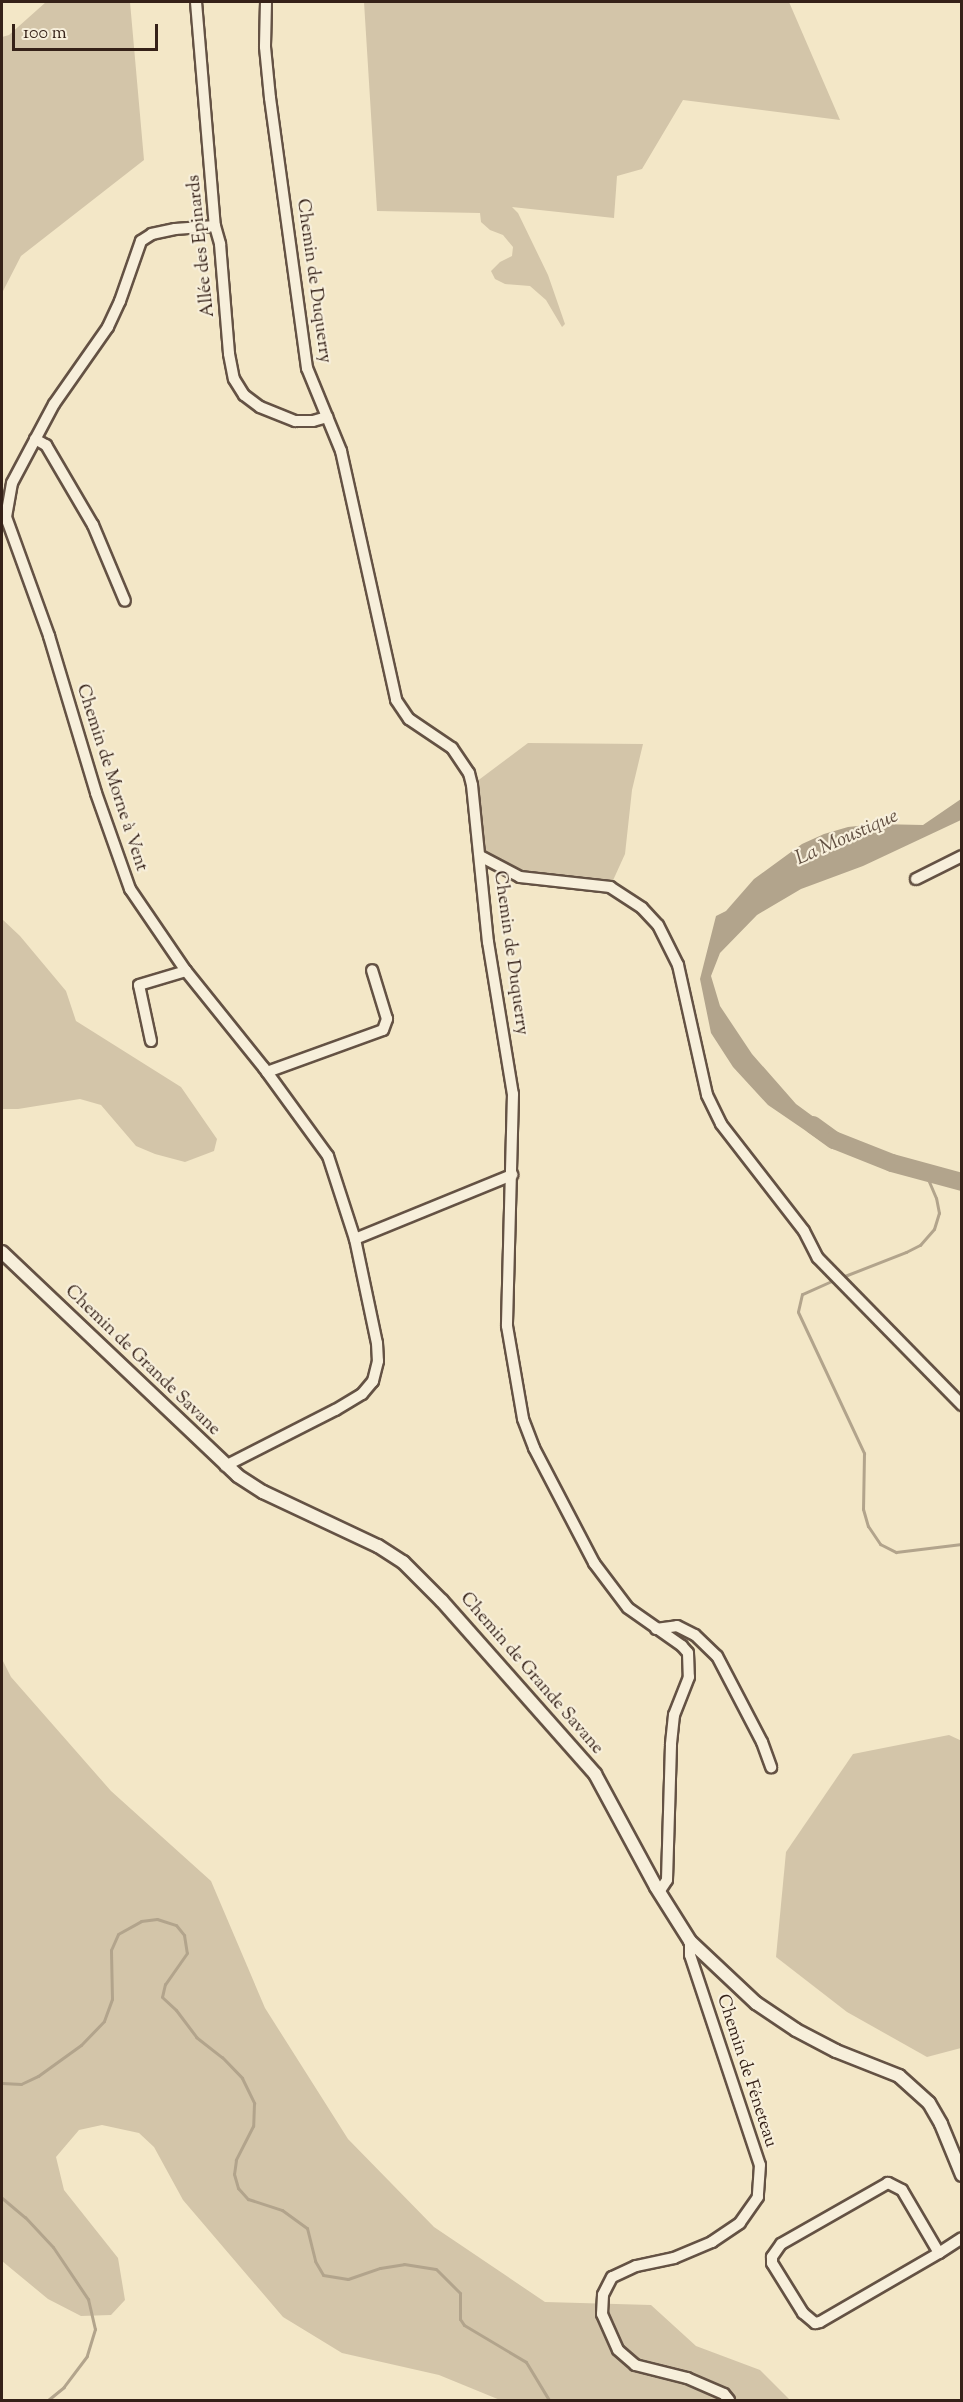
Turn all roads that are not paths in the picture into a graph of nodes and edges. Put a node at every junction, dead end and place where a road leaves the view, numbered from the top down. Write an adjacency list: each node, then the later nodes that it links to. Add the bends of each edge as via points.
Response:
1 (196, 2): 3 (street, Allée des Epinards)
2 (266, 2): 4 (street, Chemin de Duquerry, via 270,98 303,346 307,368)
3 (214, 226): 4 (street, Allée des Epinards, via 220,244 234,379 244,395 260,407 295,421); 5 (street, Chemin de Morne à Vent, via 175,229 141,241 108,327 54,404)
4 (327, 417): 7 (street, Chemin de Duquerry, via 343,459 396,700 409,719 452,748 469,773)
5 (35, 439): 6 (street, via 46,445 93,525); 11 (street, Chemin de Morne à Vent, via 12,483 6,517 49,636 130,890)
6 (125, 601)
7 (480, 856): 14 (street, Chemin de Duquerry, via 488,942 513,1094); 17 (street, via 520,877 610,887 642,908 658,925 678,965 707,1095 721,1124 804,1231 827,1269)
8 (962, 856): 9 (street)
9 (916, 879)
10 (372, 970): 13 (street, via 387,1019 384,1030)
11 (186, 972): 12 (street, via 139,985); 13 (street, Chemin de Morne à Vent)
12 (151, 1041)
13 (267, 1072): 15 (street, Chemin de Morne à Vent, via 328,1156)
14 (512, 1175): 15 (street); 19 (street, Chemin de Duquerry, via 507,1326 523,1419 594,1563 628,1608)
15 (355, 1239): 18 (street, Chemin de Morne à Vent, via 377,1343 373,1381 362,1394 335,1410)
16 (2, 1252): 18 (street, Chemin de Grande Savane)
17 (962, 1405)
18 (225, 1466): 21 (street, Chemin de Grande Savane, via 263,1492 378,1546 403,1562 594,1774)
19 (656, 1629): 20 (street, via 678,1626 695,1635 717,1656); 21 (street, Chemin de Duquerry, via 682,1646 688,1653 689,1664 671,1745 667,1880)
20 (771, 1767)
21 (659, 1892): 22 (street, Chemin de Grande Savane)
22 (690, 1941): 23 (street, Chemin de Grande Savane, via 756,2003 796,2030 899,2076 929,2103); 26 (street, Chemin de Féneteau, via 690,1954 760,2165 758,2197 740,2223 712,2242 612,2277 603,2295 602,2314 618,2350 634,2365 687,2378)
23 (962, 2175)
24 (962, 2238): 25 (street)
25 (939, 2253): 25 (street, via 815,2323 803,2313 772,2263 781,2244 888,2183 902,2190)
26 (729, 2400)

